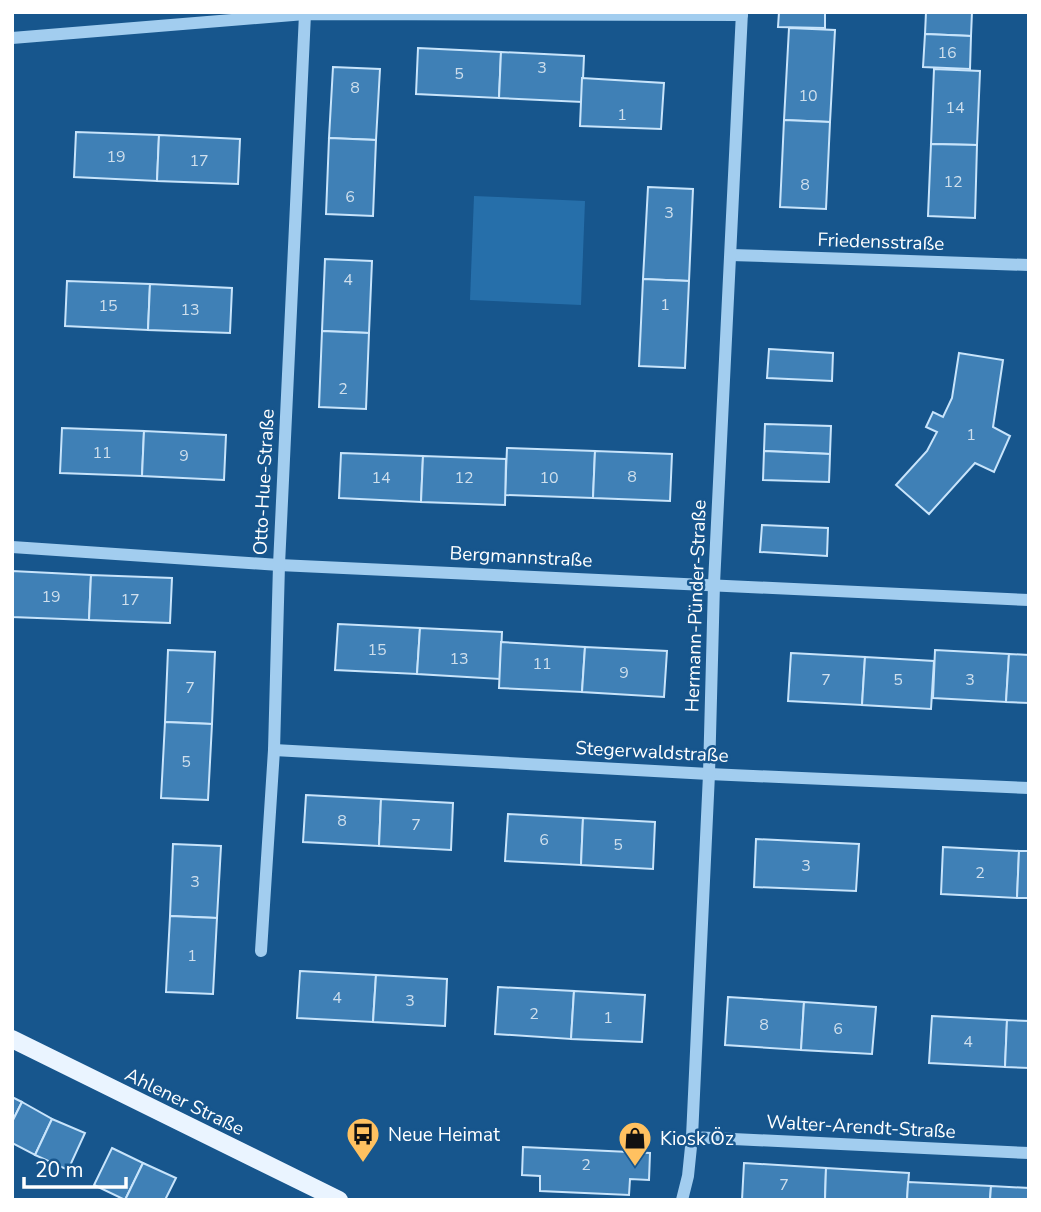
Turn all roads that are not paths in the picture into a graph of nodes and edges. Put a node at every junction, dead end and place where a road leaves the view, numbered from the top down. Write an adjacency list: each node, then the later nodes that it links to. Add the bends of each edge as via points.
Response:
1 (305, 14): 2 (street); 3 (street); 7 (street, Otto-Hue-Straße)
2 (742, 14): 4 (street, Hermann-Pünder-Straße)
3 (12, 38)
4 (731, 255): 5 (street, Friedensstraße); 8 (street, Hermann-Pünder-Straße)
5 (1029, 265)
6 (12, 547): 7 (street, Bergmannstraße)
7 (279, 565): 8 (street, Bergmannstraße); 10 (street, Otto-Hue-Straße)
8 (715, 584): 9 (street, Bergmannstraße); 11 (street, Hermann-Pünder-Straße)
9 (1029, 600)
10 (274, 750): 11 (street, Stegerwaldstraße); 13 (street, Otto-Hue-Straße)
11 (709, 774): 12 (street, Stegerwaldstraße); 15 (street, Hermann-Pünder-Straße)
12 (1029, 788)
13 (261, 951)
14 (12, 1039): 17 (main road, Ahlener Straße)
15 (692, 1137): 16 (street, Walter-Arendt-Straße); 18 (street, Hermann-Pünder-Straße)
16 (1029, 1153)
17 (330, 1198)
18 (682, 1200)

